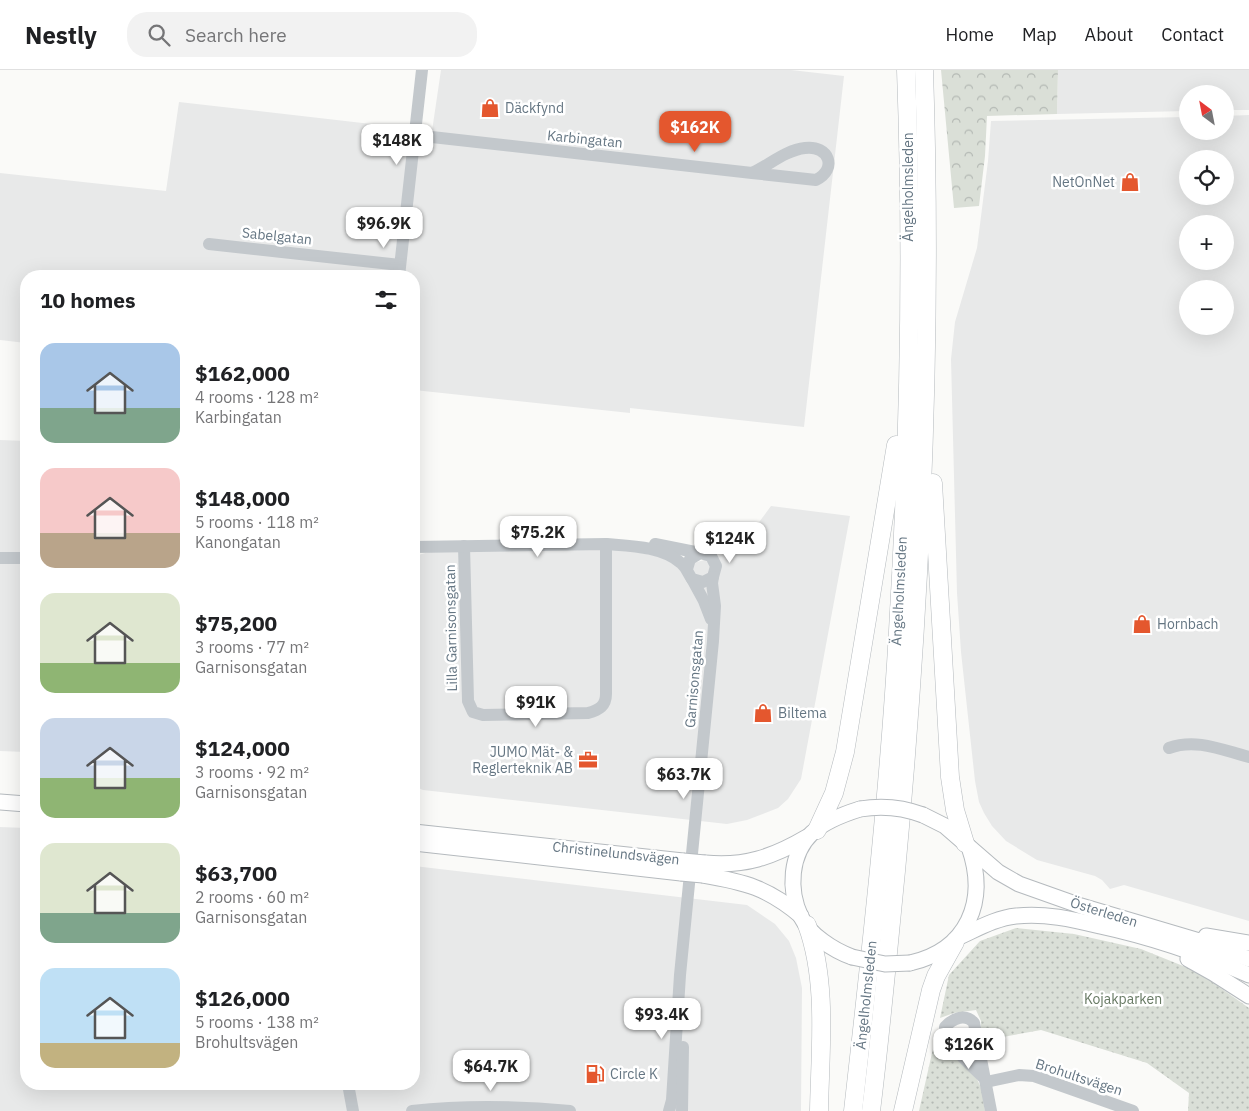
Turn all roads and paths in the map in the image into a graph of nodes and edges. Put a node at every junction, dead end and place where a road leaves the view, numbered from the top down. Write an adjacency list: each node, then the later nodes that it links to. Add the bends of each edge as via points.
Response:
1 (422, 70): 4 (street)
2 (906, 70): 10 (highway, Ängelholmsleden)
3 (924, 70): 9 (highway, Ängelholmsleden)
4 (414, 135): 5 (street, Karbingatan); 8 (street)
5 (752, 173): 5 (street, Karbingatan, via 816,180 826,172 829,160 821,150 804,148)
6 (210, 244): 7 (street, Sabelgatan)
7 (393, 270)
8 (400, 270)
9 (926, 336): 34 (highway, via 932,380 934,520 950,777 955,810); 56 (highway, Ängelholmsleden, via 919,574 909,724)
10 (908, 373): 30 (highway, via 845,752 834,794); 55 (highway, Ängelholmsleden, via 898,631 878,885)
11 (606, 544): 12 (street, Garnisonsgatan); 12 (street, Lilla Garnisonsgatan, via 605,703 588,713 482,716 473,712 468,701); 13 (street, Garnisonsgatan)
12 (464, 546): 15 (street, Garnisonsgatan)
13 (635, 546): 17 (street, Garnisonsgatan, via 654,544); 20 (street, Garnisonsgatan, via 672,557)
14 (420, 547): 15 (street, Garnisonsgatan)
15 (441, 547): 16 (street, Garnisonsgatan)
16 (420, 552)
17 (700, 553): 20 (street, via 690,559); 21 (street, Garnisonsgatan, via 711,556 715,561)
18 (0, 558): 19 (street)
19 (20, 558)
20 (690, 574): 21 (street, via 703,582); 22 (street, Garnisonsgatan)
21 (713, 577): 22 (street, Garnisonsgatan)
22 (713, 624): 45 (street, Garnisonsgatan)
23 (1169, 748): 24 (street, via 1181,743 1194,743)
24 (1249, 757)
25 (0, 792): 26 (main road)
26 (20, 794)
27 (0, 802): 28 (main road)
28 (20, 804)
29 (420, 827): 32 (main road)
30 (814, 832): 34 (main road, bridge, via 840,816 860,809 887,806 923,815 945,826); 38 (main road, Christinelundsvägen, via 781,851 756,860); 39 (main road, via 799,852 794,870 793,889)
31 (420, 833): 32 (main road, Christinelundsvägen)
32 (468, 837): 37 (main road, Christinelundsvägen)
33 (420, 844): 36 (main road, Christinelundsvägen)
34 (967, 845): 40 (main road, Österleden, via 998,872 1019,884); 41 (main road, via 977,895 974,909)
35 (420, 849): 36 (main road)
36 (502, 853): 37 (main road, Christinelundsvägen)
37 (682, 867): 38 (main road, Christinelundsvägen, bridge)
38 (704, 869): 39 (main road, Christinelundsvägen, via 767,892 786,903)
39 (804, 921): 41 (main road, bridge, via 839,951 885,964 910,963 926,958); 54 (highway, via 817,959 820,991)
40 (1154, 927): 43 (main road); 44 (main road, Österleden)
41 (957, 939): 42 (main road, Österleden, via 985,925 1014,916 1045,915); 57 (highway, via 931,990)
42 (1159, 942): 46 (main road, Österleden); 47 (main road)
43 (1249, 943)
44 (1249, 959)
45 (680, 975): 52 (street, Garnisonsgatan); 53 (street, Garnisonsgatan, via 684,1008)
46 (1249, 975)
47 (1249, 996)
48 (349, 1090): 49 (street)
49 (353, 1111)
50 (412, 1111): 51 (street, via 513,1106)
51 (570, 1111)
52 (669, 1111)
53 (682, 1111)
54 (820, 1111)
55 (853, 1111)
56 (871, 1111)
57 (903, 1111)
58 (991, 1111): 59 (street, Brohultsvägen, via 985,1080 1019,1075 1034,1076)
59 (1133, 1111)

